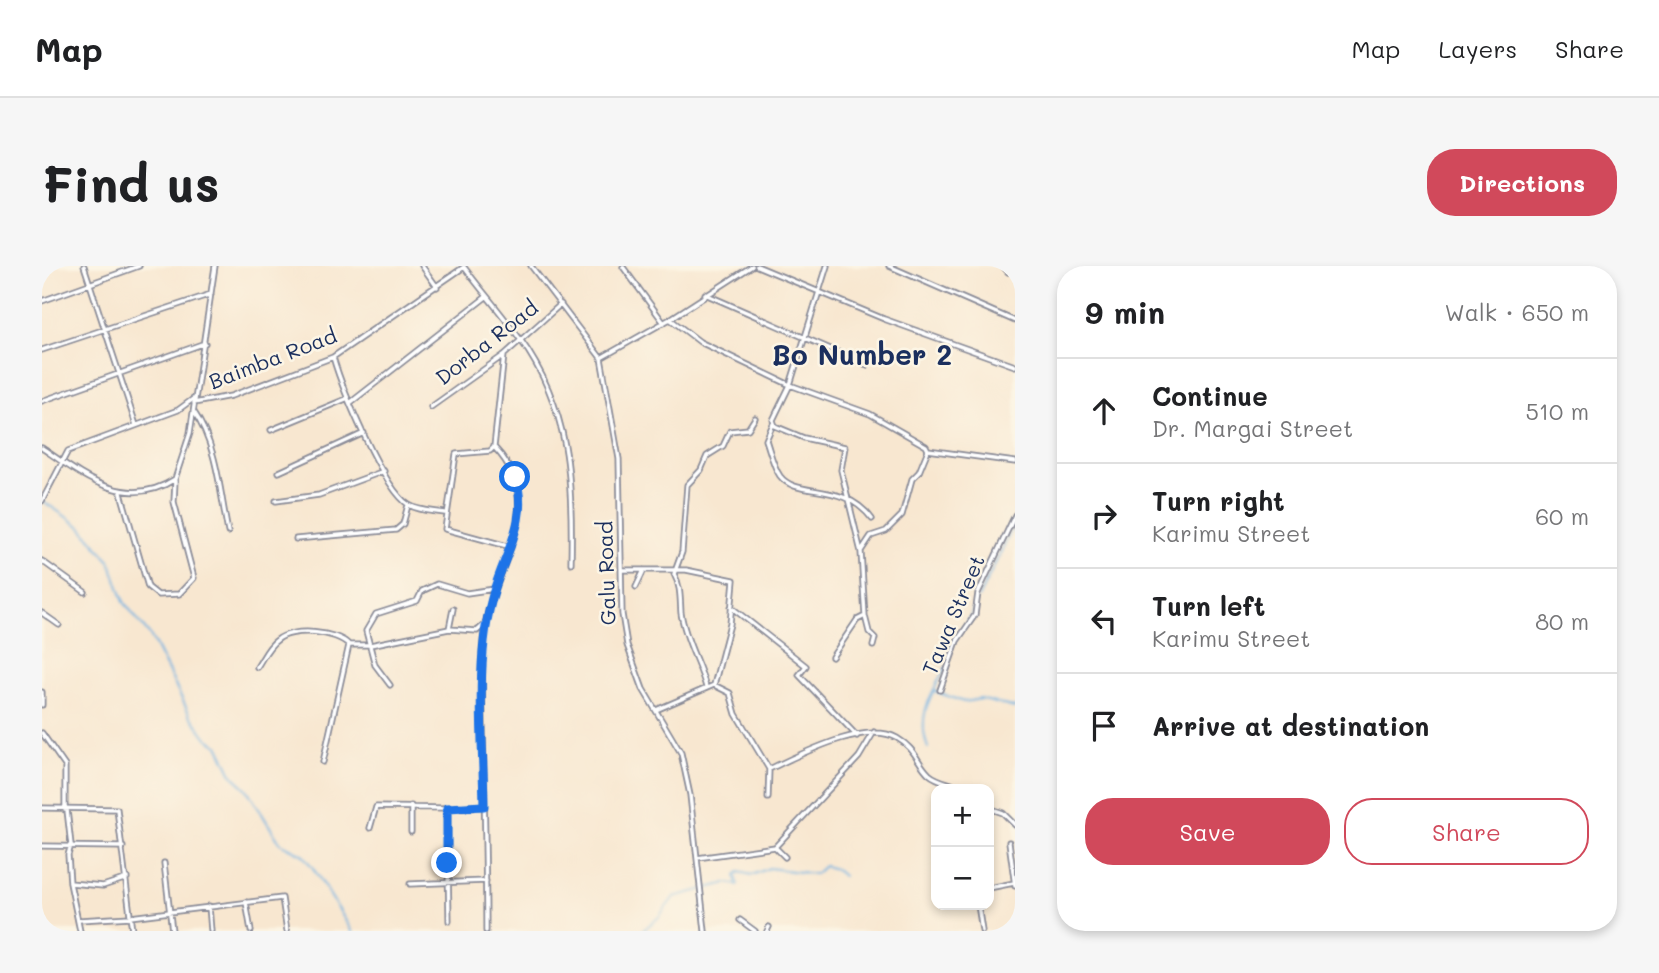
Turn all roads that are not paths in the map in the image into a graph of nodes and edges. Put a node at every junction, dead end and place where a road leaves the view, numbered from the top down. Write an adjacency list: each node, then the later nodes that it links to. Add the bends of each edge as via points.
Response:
1 (84, 266): 13 (street)
2 (139, 266): 13 (street)
3 (215, 266): 16 (street)
4 (422, 266): 14 (street)
5 (465, 266): 14 (street, Baimba Road); 18 (street)
6 (531, 266): 20 (street, Galu Road)
7 (754, 266): 15 (street); 17 (street)
8 (827, 266): 15 (street)
9 (889, 266): 22 (street)
10 (1003, 266): 12 (street)
11 (623, 267): 23 (street)
12 (1009, 272)
13 (90, 284): 19 (street); 24 (street)
14 (437, 286): 30 (street, Baimba Road)
15 (818, 293): 25 (street); 33 (street)
16 (211, 294): 24 (street); 27 (street)
17 (705, 294): 21 (street); 25 (street)
18 (486, 297): 26 (street); 38 (street)
19 (42, 301)
20 (561, 303): 26 (street, Dorba Road); 31 (street, Galu Road)
21 (670, 319): 23 (street); 35 (street, via 701,342)
22 (1015, 321)
23 (664, 323): 31 (street)
24 (104, 330): 28 (street); 34 (street)
25 (804, 337): 32 (street); 35 (street)
26 (520, 340): 29 (street, Dorba Road); 68 (street, via 547,387 564,432)
27 (205, 343): 34 (street); 36 (street)
28 (42, 350)
29 (503, 355): 40 (street, Dorba Road); 47 (street)
30 (333, 357): 38 (street); 39 (street, Baimba Road, via 231,396)
31 (601, 358): 69 (street, Galu Road, via 619,459)
32 (867, 365)
33 (1015, 366)
34 (120, 373): 37 (street); 44 (street)
35 (790, 385): 43 (street); 49 (street, via 870,414)
36 (194, 397): 39 (street); 44 (street, Baimba Road, via 178,410)
37 (42, 401)
38 (348, 401): 45 (street); 46 (street)
39 (194, 403): 41 (street)
40 (431, 407)
41 (193, 410): 54 (street); 63 (street, via 205,428)
42 (755, 418): 71 (street, via 748,429 730,431 723,446 707,456 687,485 682,552)
43 (773, 424): 56 (street, via 804,438 845,447 841,470); 56 (street, via 766,440 779,475 787,483)
44 (136, 425): 50 (street, Baimba Road, via 76,447)
45 (271, 430)
46 (364, 433): 52 (street); 53 (street)
47 (494, 447): 60 (street, via 456,454); 65 (street, via 510,463 520,491)
48 (42, 448): 50 (street)
49 (928, 450): 51 (street); 66 (street, via 912,479 902,514 886,531 872,536)
50 (61, 461): 55 (street); 57 (street)
51 (1015, 462)
52 (384, 471): 58 (street, via 318,495); 59 (street)
53 (279, 472)
54 (176, 479): 55 (street, via 146,492); 55 (street, via 174,502 194,578 179,594 158,595 148,587)
55 (121, 493)
56 (846, 497): 62 (street); 66 (street)
57 (43, 499)
58 (276, 501)
59 (408, 505): 60 (street); 64 (street, via 403,524 396,530)
60 (445, 513): 65 (street, via 444,529)
61 (1015, 515): 90 (street, Tawa Street, via 978,593 975,615 957,641)
62 (872, 519)
63 (228, 532)
64 (296, 538)
65 (511, 547): 73 (street)
66 (861, 552): 78 (street)
67 (42, 561): 74 (street)
68 (571, 564)
69 (622, 570): 70 (street); 93 (street, Galu Road, via 627,645)
70 (644, 570): 71 (street); 72 (street)
71 (674, 570): 75 (street, via 734,580); 89 (street, via 690,653)
72 (636, 587)
73 (494, 589): 79 (street); 83 (street, via 467,593 437,584 422,591 417,601 376,614 366,631)
74 (85, 592)
75 (731, 607): 88 (street); 96 (street, via 806,666 799,675)
76 (453, 609): 81 (street)
77 (42, 613): 80 (street)
78 (865, 616): 84 (street, via 875,638); 85 (street, via 857,620)
79 (485, 624): 81 (street, via 477,631); 102 (street)
80 (59, 625)
81 (449, 629): 83 (street)
82 (349, 645): 83 (street); 86 (street, via 343,638 328,635 283,636 275,640); 97 (street)
83 (370, 645): 87 (street, via 375,665)
84 (873, 646)
85 (832, 657)
86 (257, 667)
87 (390, 685)
88 (713, 685): 89 (street); 98 (street, via 730,693 736,713)
89 (706, 687): 93 (street)
90 (940, 690)
91 (42, 692): 92 (street)
92 (42, 705)
93 (656, 710): 116 (street, Galu Road, via 681,753)
94 (874, 732): 96 (street); 99 (street, via 895,737 915,750 933,777); 114 (street, via 842,777)
95 (42, 733): 105 (street, via 65,766)
96 (857, 736): 98 (street, via 813,748)
97 (323, 762)
98 (769, 769): 100 (street)
99 (950, 784)
100 (768, 798)
101 (411, 806): 104 (street); 108 (street, via 376,807); 109 (street)
102 (484, 806): 104 (street); 119 (street)
103 (42, 808): 105 (street)
104 (447, 808): 121 (street)
105 (66, 810): 111 (street); 113 (street, via 114,808)
106 (994, 810): 107 (street)
107 (1015, 825)
108 (370, 828)
109 (411, 832)
110 (1009, 842): 123 (street)
111 (71, 845): 112 (street); 113 (street); 120 (street)
112 (42, 846)
113 (124, 847): 118 (street)
114 (775, 847): 115 (street); 116 (street)
115 (785, 857)
116 (697, 858): 140 (street, Galu Road)
117 (164, 863): 128 (street)
118 (127, 878): 120 (street, via 103,886); 129 (street)
119 (486, 881): 121 (street); 139 (street)
120 (70, 883): 130 (street)
121 (448, 883): 122 (street); 132 (street)
122 (410, 884)
123 (1015, 884): 124 (street)
124 (994, 887)
125 (246, 902): 126 (street); 137 (street); 138 (street, via 282,898)
126 (209, 906): 128 (street); 136 (street)
127 (979, 910): 142 (street)
128 (170, 912): 129 (street); 135 (street)
129 (130, 917): 130 (street); 134 (street)
130 (79, 920): 133 (street)
131 (740, 920): 141 (street)
132 (449, 921)
133 (80, 931)
134 (132, 931)
135 (172, 931)
136 (211, 931)
137 (251, 931)
138 (286, 931)
139 (486, 931)
140 (705, 931)
141 (755, 931)
142 (982, 931)

